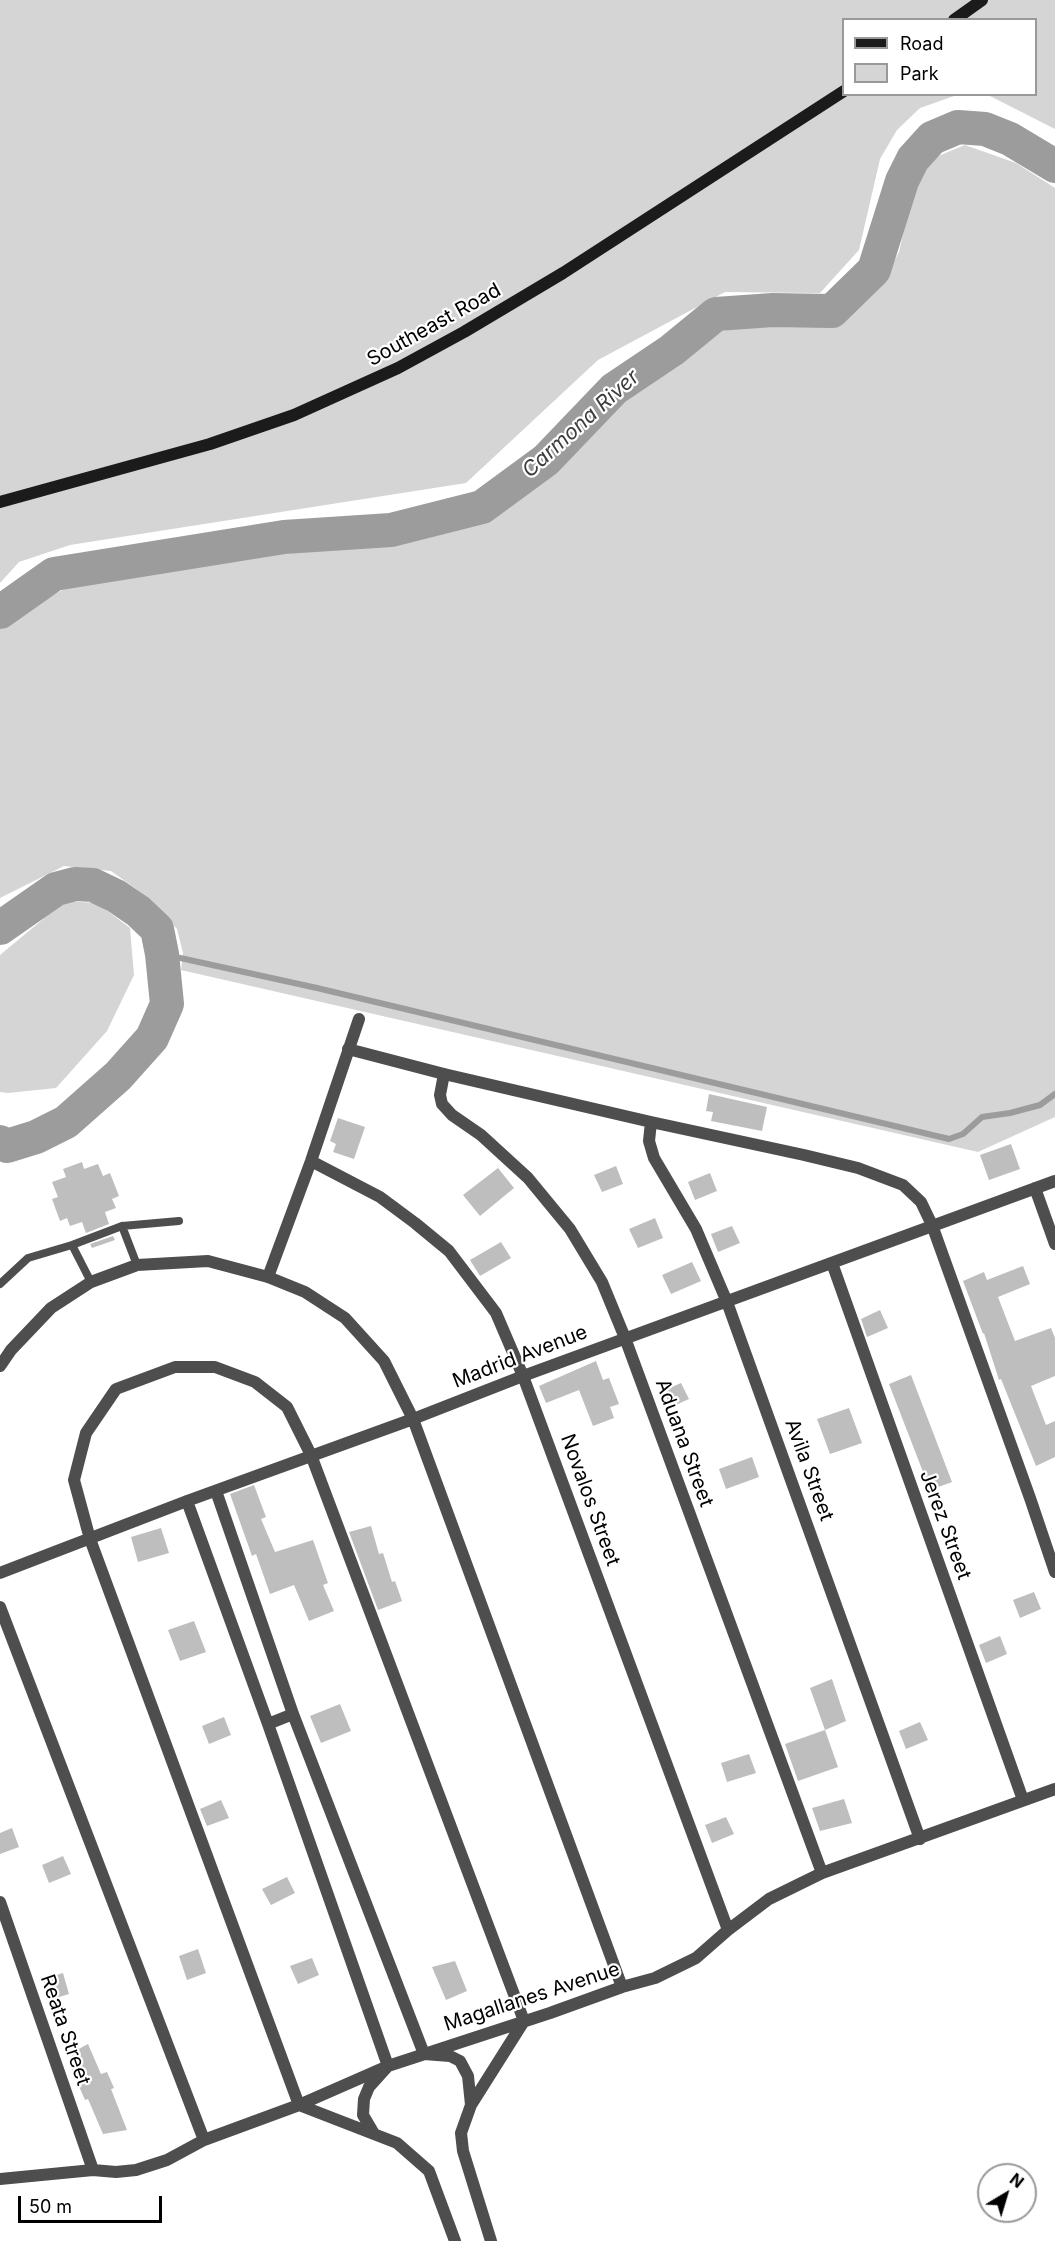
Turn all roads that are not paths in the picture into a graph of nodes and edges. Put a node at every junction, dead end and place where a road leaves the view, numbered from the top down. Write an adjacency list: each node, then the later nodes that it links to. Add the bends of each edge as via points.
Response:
1 (982, 0): 2 (street)
2 (957, 18)
3 (842, 92): 4 (street, Southeast Road, via 553,279 398,368 294,415 210,444)
4 (0, 502)
5 (359, 1019): 6 (street)
6 (348, 1049): 7 (street); 9 (street)
7 (444, 1074): 8 (street); 23 (street, Aduana Street, via 442,1104 528,1178 570,1229 602,1282)
8 (651, 1122): 13 (street, via 858,1168 903,1185 921,1202); 22 (street, Avila Street, via 649,1141 654,1158 696,1228)
9 (311, 1161): 19 (street); 25 (street, Novalos Street, via 380,1197 448,1251 496,1312)
10 (1055, 1181): 11 (street, Madrid Avenue)
11 (1035, 1188): 13 (street, Madrid Avenue); 15 (street)
12 (179, 1221): 14 (lane)
13 (932, 1225): 17 (street, Madrid Avenue); 31 (street)
14 (122, 1226): 16 (lane); 18 (lane)
15 (1055, 1244)
16 (72, 1245): 20 (lane); 21 (lane, via 28,1258)
17 (831, 1263): 22 (street, Madrid Avenue); 37 (street, Jerez Street)
18 (137, 1265): 19 (street, via 208,1261); 20 (street)
19 (268, 1277): 26 (street, via 305,1292 345,1318 384,1361)
20 (91, 1282): 24 (street, via 51,1308)
21 (0, 1284)
22 (727, 1302): 23 (street, Madrid Avenue); 38 (street, Avila Street)
23 (625, 1338): 25 (street, Madrid Avenue); 39 (street, Aduana Street)
24 (0, 1366)
25 (523, 1376): 26 (street, Madrid Avenue); 41 (street, Novalos Street)
26 (414, 1419): 27 (street, Madrid Avenue); 42 (street)
27 (311, 1455): 28 (street, Madrid Avenue); 30 (street, via 287,1407 255,1382 216,1367 175,1367 116,1389 86,1433 74,1480); 43 (street)
28 (216, 1491): 29 (street, Madrid Avenue); 34 (street)
29 (187, 1501): 30 (street, Madrid Avenue); 35 (street)
30 (90, 1539): 32 (street, Madrid Avenue); 46 (street)
31 (1055, 1572)
32 (0, 1573)
33 (0, 1607): 49 (street)
34 (293, 1714): 35 (street); 44 (street)
35 (268, 1724): 45 (street)
36 (1055, 1789): 37 (street, Magallanes Avenue)
37 (1023, 1800): 38 (street, Magallanes Avenue)
38 (920, 1839): 39 (street, Magallanes Avenue)
39 (822, 1873): 41 (street, Magallanes Avenue, via 769,1899)
40 (0, 1902): 50 (street, Reata Street)
41 (728, 1930): 42 (street, Magallanes Avenue, via 696,1958 655,1978)
42 (622, 1987): 43 (street, Magallanes Avenue)
43 (524, 2020): 44 (street, Magallanes Avenue); 47 (street)
44 (424, 2054): 45 (street, Magallanes Avenue); 47 (street, via 460,2061 468,2076)
45 (388, 2066): 46 (street, Magallanes Avenue); 48 (street, via 369,2086 364,2099 363,2115)
46 (299, 2105): 48 (street); 49 (street, Magallanes Avenue)
47 (471, 2105): 53 (street, via 461,2133 463,2151)
48 (373, 2132): 52 (street, via 397,2143 429,2171)
49 (204, 2140): 50 (street, Magallanes Avenue, via 167,2160 136,2170)
50 (93, 2170): 51 (street, Magallanes Avenue)
51 (0, 2179)
52 (454, 2241)
53 (490, 2241)

